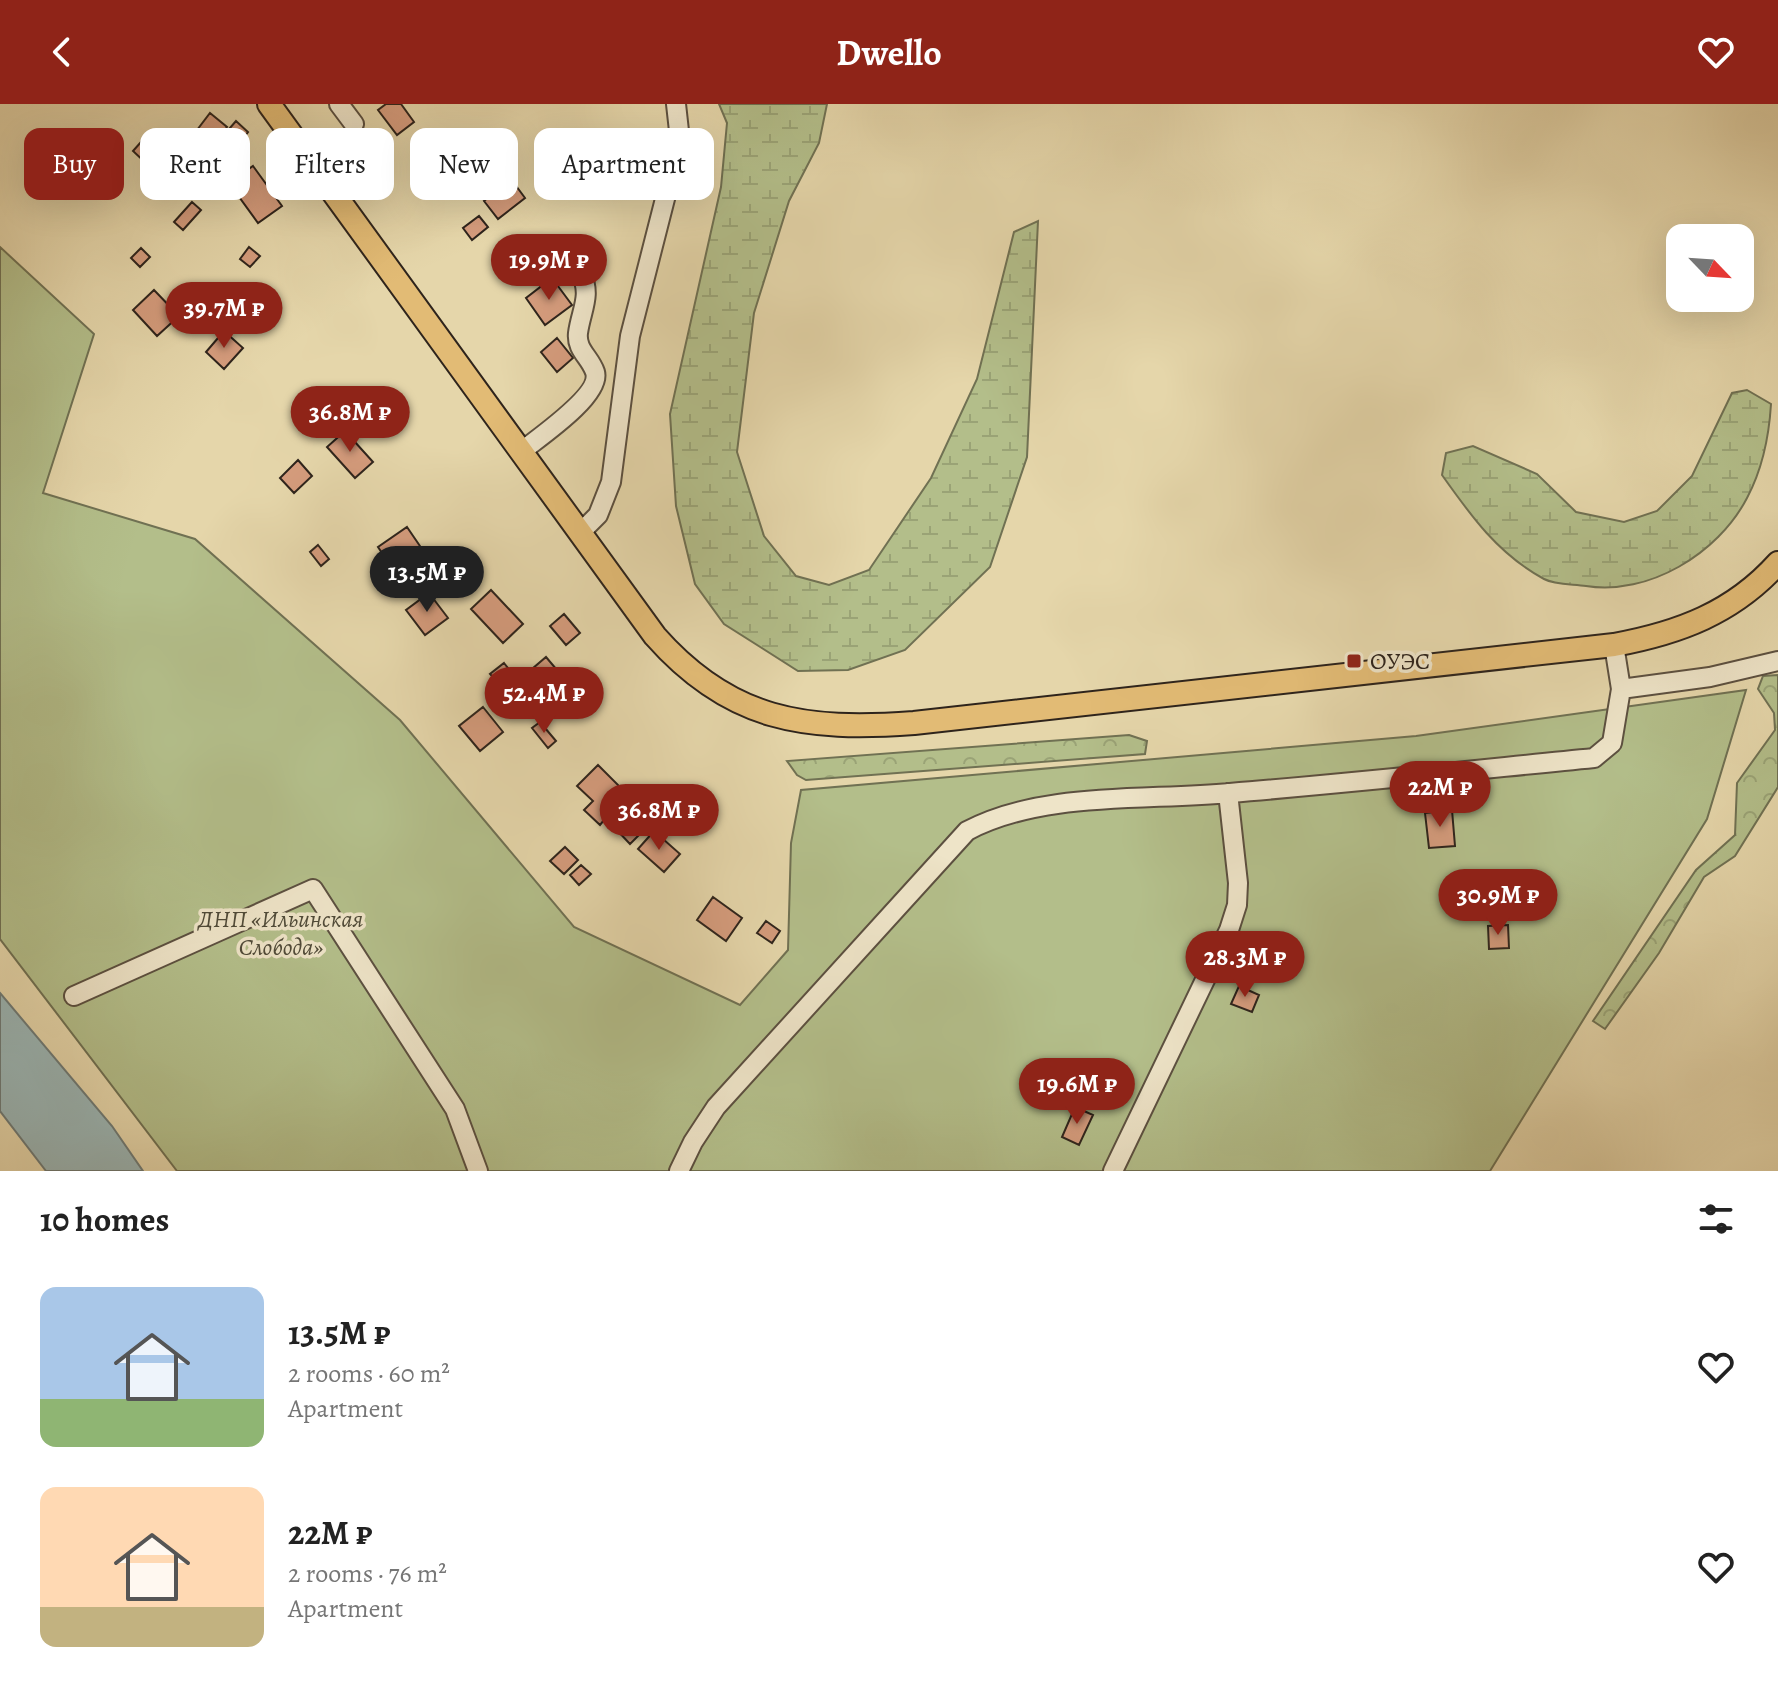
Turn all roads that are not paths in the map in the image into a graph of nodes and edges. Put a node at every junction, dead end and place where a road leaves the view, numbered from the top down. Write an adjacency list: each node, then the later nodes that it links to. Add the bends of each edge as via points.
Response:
1 (269, 104): 8 (main road)
2 (339, 104): 4 (street)
3 (676, 104): 7 (street, via 677,160)
4 (354, 124)
5 (581, 273): 6 (street, via 587,296 578,338 595,373)
6 (593, 384): 7 (street); 8 (street, via 557,424)
7 (620, 392): 9 (street, via 606,499)
8 (522, 451): 9 (main road)
9 (580, 533): 11 (main road, via 655,636 696,678 754,711 819,725 879,726 1044,710)
10 (1778, 563): 11 (main road, via 1751,590 1706,619 1668,634)
11 (1614, 645): 13 (street)
12 (1778, 661): 13 (street)
13 (1621, 689): 14 (street, via 1612,743 1594,758)
14 (1228, 793): 17 (street, via 1038,807 993,817 967,831 716,1107); 18 (street, via 1237,905)
15 (74, 996): 16 (street, via 313,889 455,1109)
16 (478, 1171)
17 (679, 1171)
18 (1113, 1171)

